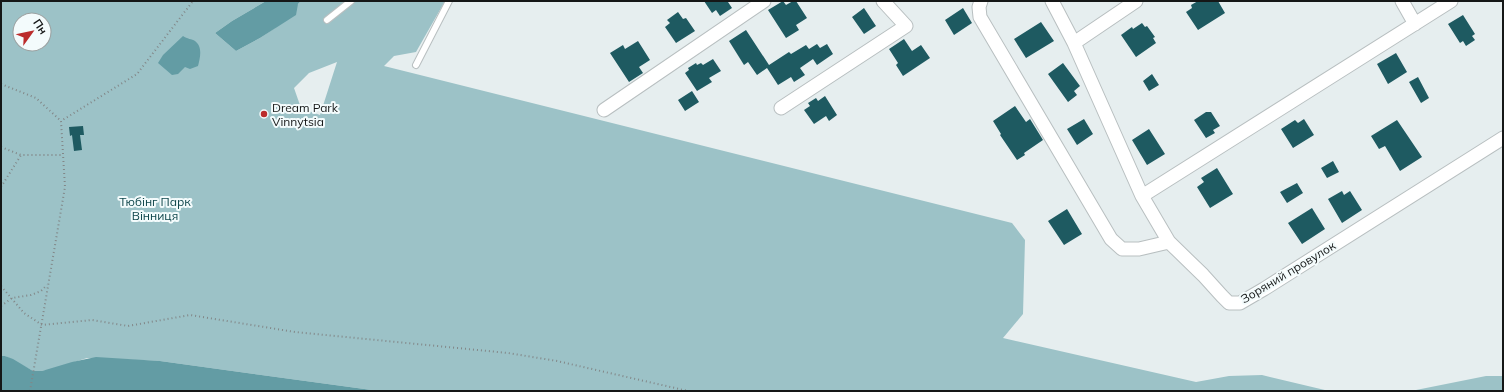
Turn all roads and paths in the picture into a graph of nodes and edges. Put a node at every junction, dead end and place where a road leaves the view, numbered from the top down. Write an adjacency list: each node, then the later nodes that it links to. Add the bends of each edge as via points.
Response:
1 (193, 1): 18 (path, via 136,74)
2 (351, 1): 11 (lane)
3 (449, 1): 14 (lane)
4 (764, 1): 17 (street)
5 (883, 1): 16 (street, via 906,26)
6 (981, 1): 25 (street, via 978,7 980,17 1110,239 1122,249 1138,250)
7 (1052, 1): 13 (street, Зоряний провулок)
8 (1136, 1): 13 (street)
9 (1402, 1): 12 (street)
10 (1451, 1): 12 (street)
11 (327, 20)
12 (1415, 24): 24 (street)
13 (1074, 43): 24 (street, Зоряний провулок)
14 (416, 65)
15 (1, 84): 18 (path, via 36,98)
16 (781, 108)
17 (604, 110)
18 (61, 121): 22 (path)
19 (1503, 138): 25 (street, Зоряний провулок, via 1240,302 1229,303)
20 (1, 147): 21 (path)
21 (21, 155): 22 (path); 23 (path)
22 (63, 155): 26 (path, via 65,187)
23 (1, 187)
24 (1142, 196): 25 (street, Зоряний провулок)
25 (1169, 242)
26 (48, 285): 28 (path, via 31,295); 30 (path)
27 (1, 286): 28 (path)
28 (12, 298): 29 (path); 30 (path, via 24,313)
29 (1, 306)
30 (42, 324): 31 (path); 32 (path, via 92,320 128,326 190,315 295,332 508,353 557,361)
31 (30, 391)
32 (688, 391)

